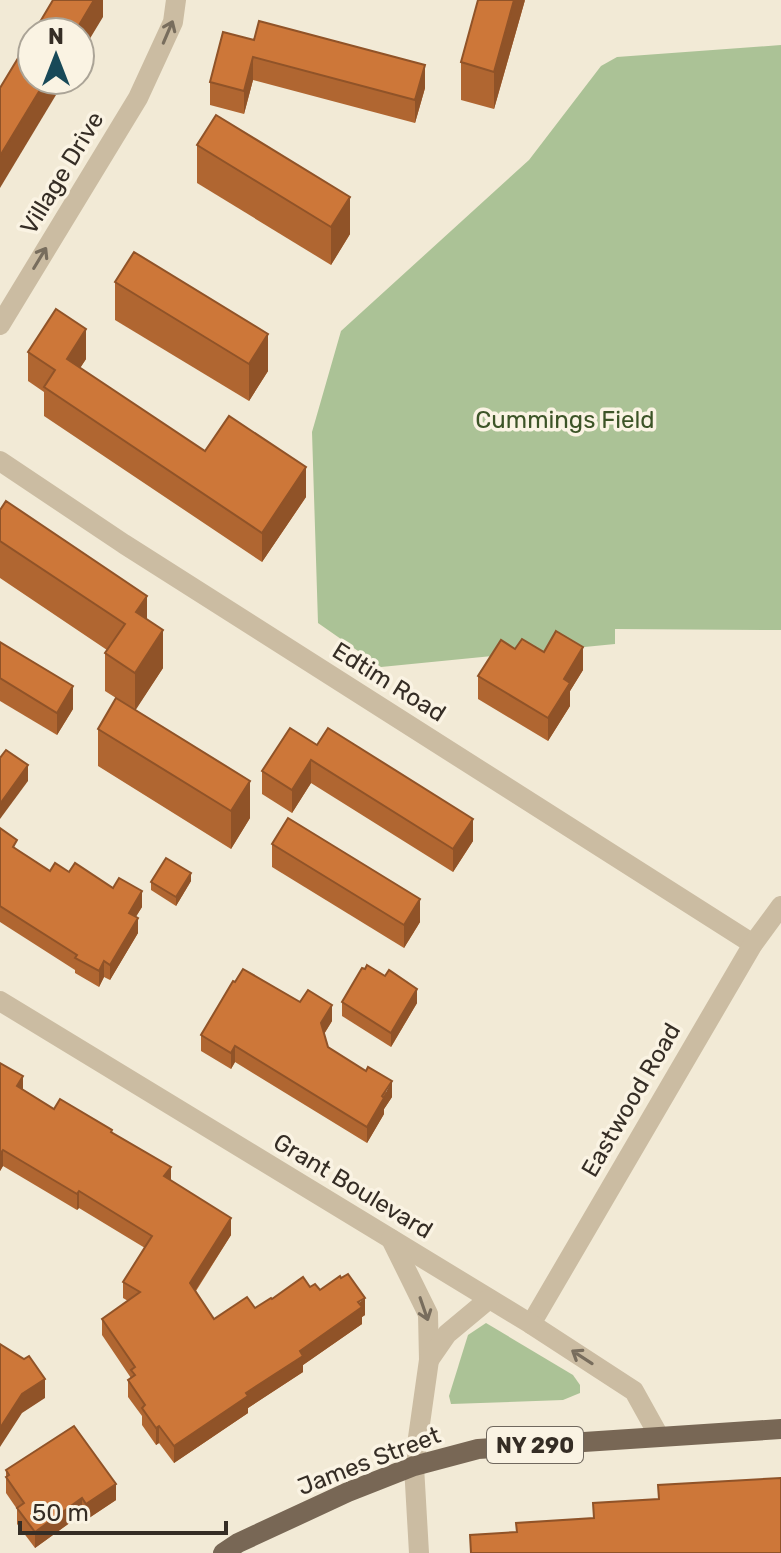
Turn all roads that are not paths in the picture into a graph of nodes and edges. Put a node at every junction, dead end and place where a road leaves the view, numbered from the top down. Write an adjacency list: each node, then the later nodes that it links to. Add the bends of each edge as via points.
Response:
1 (176, 0): 2 (street, Village Drive, one-way to 1, via 138,98 173,22)
2 (0, 325)
3 (0, 461): 5 (street, Edtim Road)
4 (781, 906): 5 (street, Eastwood Road)
5 (753, 944): 9 (street, Eastwood Road)
6 (0, 1001): 7 (street, Grant Boulevard)
7 (391, 1239): 8 (street, Grant Boulevard); 10 (street, one-way to 10, via 428,1314)
8 (489, 1299): 9 (street, Grant Boulevard); 10 (street, via 447,1334)
9 (531, 1324): 12 (street, Grant Boulevard, one-way to 9, via 634,1391)
10 (429, 1360): 13 (street)
11 (781, 1429): 12 (main road, James Street / NY 290)
12 (659, 1436): 13 (main road, James Street / NY 290, via 478,1449)
13 (414, 1466): 14 (main road, James Street / NY 290); 15 (street)
14 (223, 1553)
15 (419, 1553)

